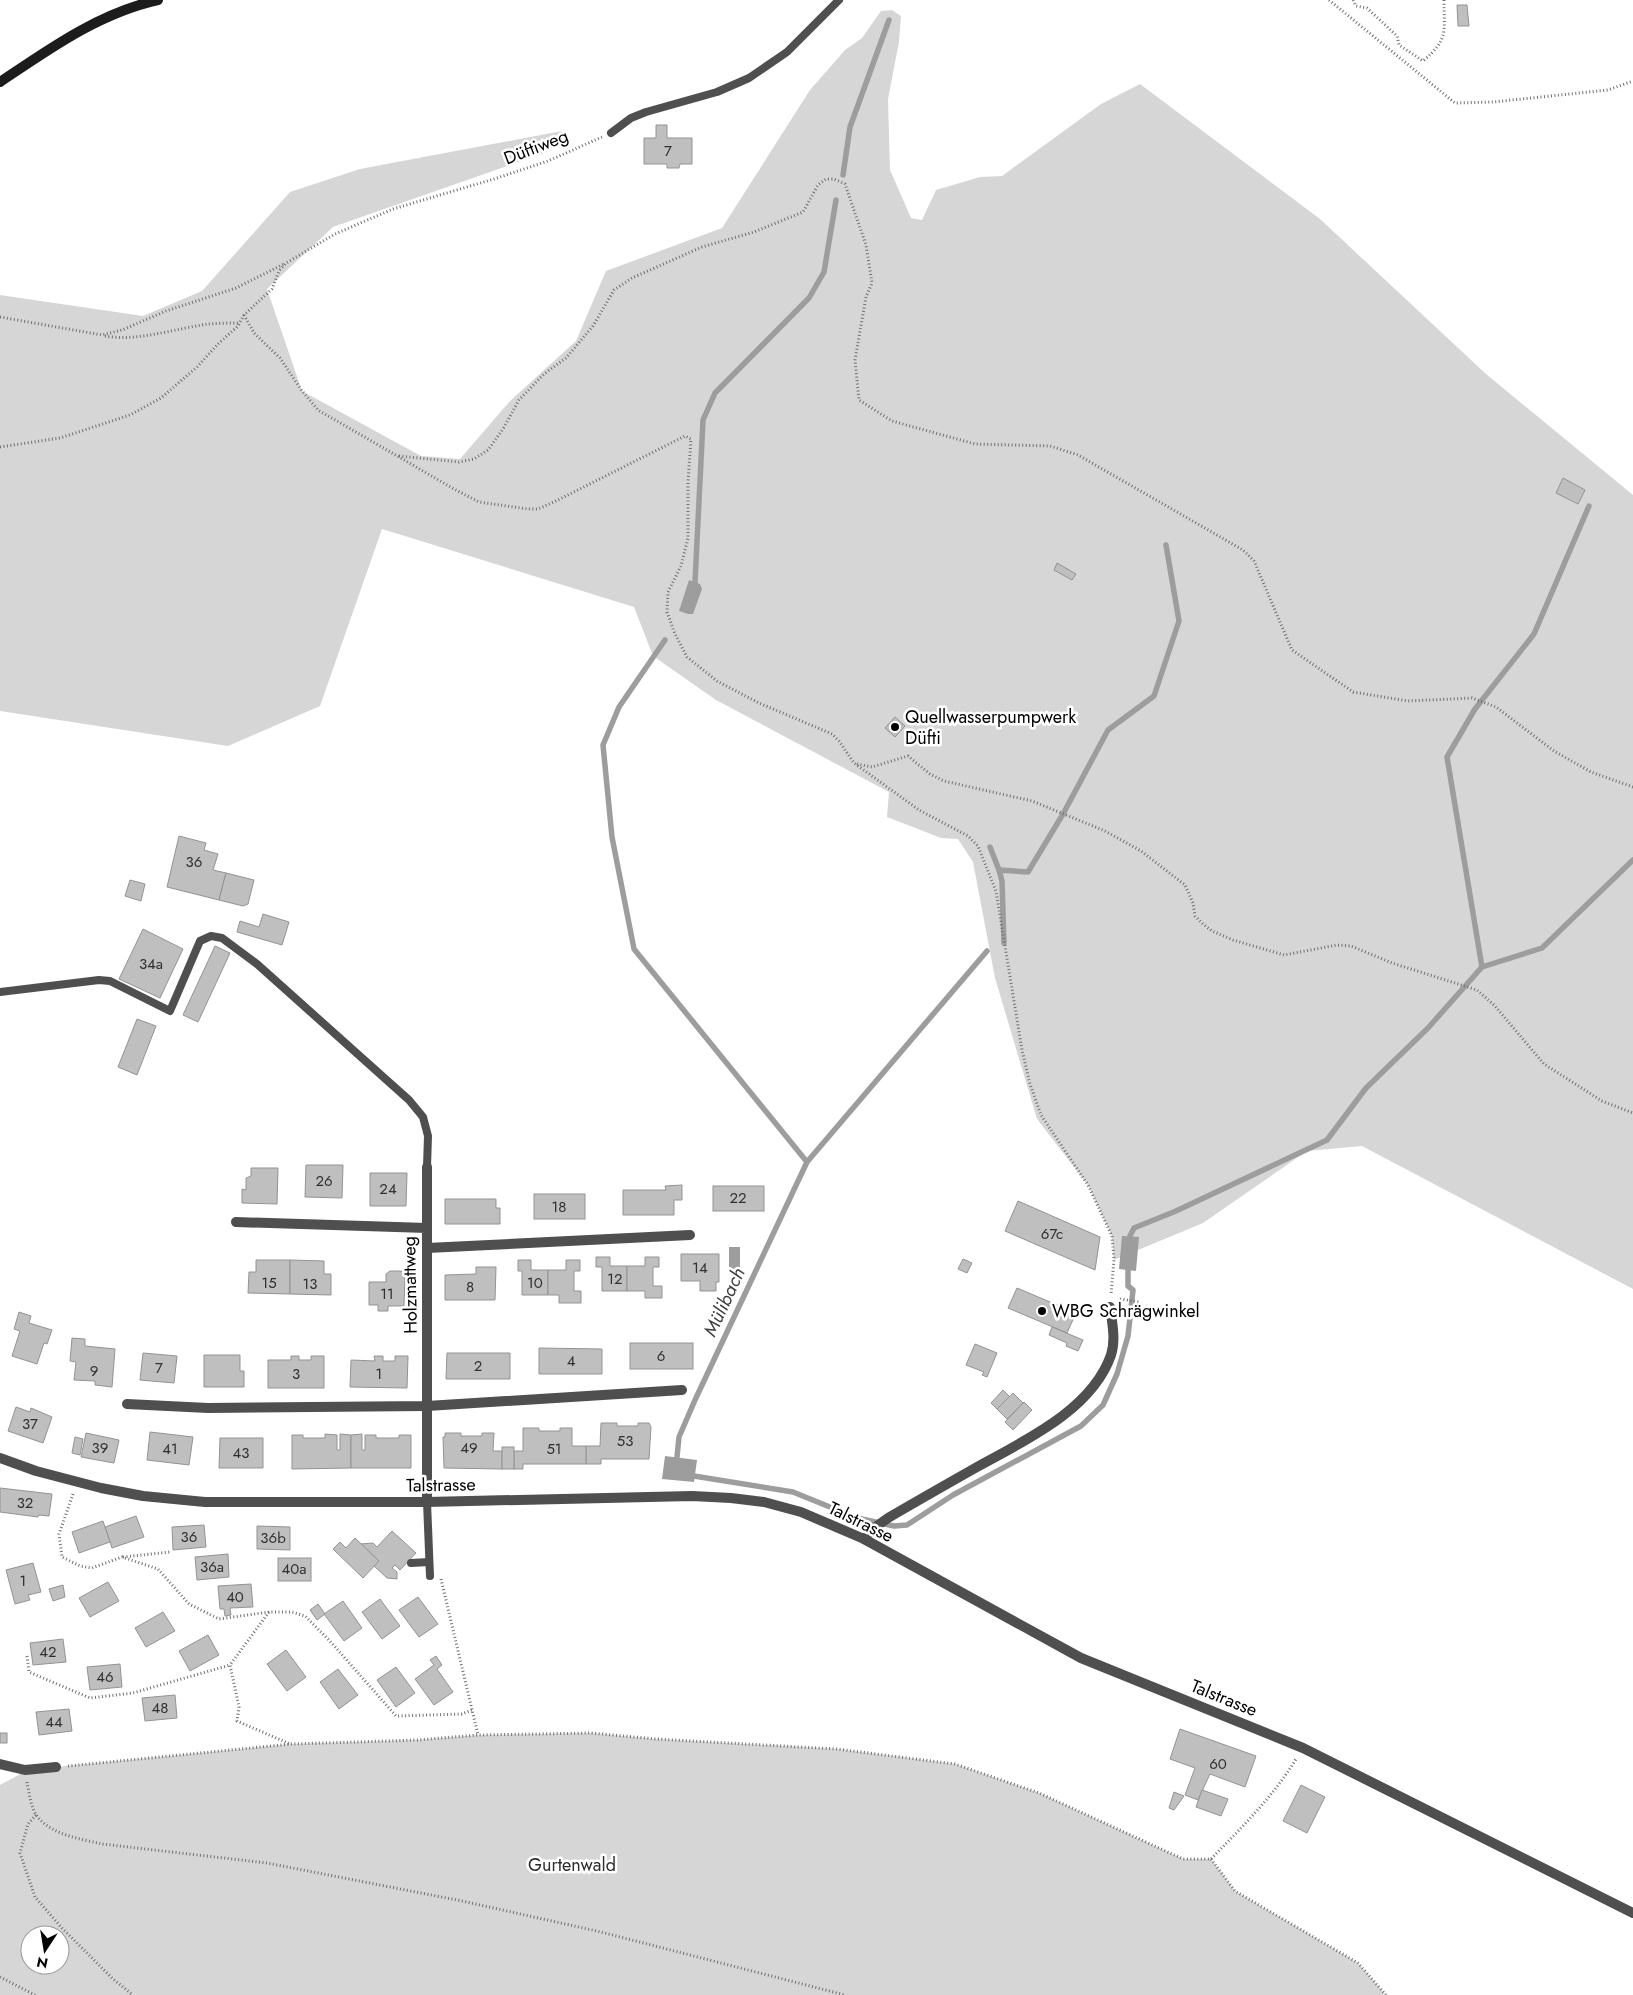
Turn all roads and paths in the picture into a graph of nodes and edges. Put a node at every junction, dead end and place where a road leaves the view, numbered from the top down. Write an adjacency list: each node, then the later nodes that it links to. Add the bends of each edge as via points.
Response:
1 (158, 0): 7 (street, via 124,10 94,24)
2 (839, 0): 8 (lane, via 787,52 749,78 717,92 646,112 631,118)
3 (1329, 0): 6 (path, via 1455,103 1608,90)
4 (1353, 0): 5 (path, via 1356,6 1367,8 1396,36 1399,45 1423,61 1444,37)
5 (1444, 0)
6 (1633, 80)
7 (0, 82)
8 (611, 133): 9 (path, Düftiweg, via 539,164 393,209 335,234)
9 (286, 263): 10 (path, Düftiweg, via 272,289); 13 (path, via 236,288)
10 (244, 315): 12 (path); 15 (path, via 254,333 280,358 318,410)
11 (0, 317): 13 (path)
12 (240, 323): 13 (path, via 210,324 114,338); 14 (path, via 161,398 130,415 60,438)
13 (102, 335)
14 (0, 447)
15 (399, 456): 16 (path, via 479,502 538,509 669,442 685,436 692,439 688,538 681,566 668,592 668,612 675,634 687,657 717,681 759,704 832,734); 17 (path, via 459,462 488,450 519,400 544,374 566,358 593,326 614,290 632,278 702,246 754,232 803,212 818,185 826,179 834,179 845,184 866,245 872,283 866,297 855,360 859,400 892,421 975,444 1050,446 1078,455 1243,550 1254,561 1292,650 1353,692 1408,701 1472,698 1496,707 1554,752 1591,772)
16 (854, 763): 19 (path, via 872,767 908,756 944,781 1032,801 1105,832 1141,851 1185,885 1196,916 1212,931 1284,955 1337,945 1351,946 1392,963 1477,990 1494,1005 1544,1064 1602,1101); 27 (path, via 919,810 968,836 978,846 986,863 996,891 1030,1084 1041,1115 1088,1186 1112,1236 1114,1260)
17 (1633, 787)
18 (0, 992): 20 (lane, via 110,981 170,1011 200,942 211,936 222,938 257,964 409,1100 423,1117 428,1136)
19 (1633, 1113)
20 (427, 1168): 22 (street)
21 (236, 1222): 22 (street, Holzmattweg)
22 (427, 1228): 24 (street, Holzmattweg)
23 (690, 1234): 24 (street)
24 (427, 1248): 30 (street, Holzmattweg)
25 (1124, 1299): 26 (path)
26 (1139, 1302)
27 (1110, 1307): 34 (street, via 1111,1354 1102,1375 1072,1408 1018,1444 888,1518)
28 (682, 1390): 30 (street)
29 (127, 1404): 30 (street, via 208,1408)
30 (427, 1406): 33 (street, Holzmattweg)
31 (0, 1458): 32 (street, Talstrasse)
32 (78, 1482): 33 (street, Talstrasse, via 143,1496 205,1502); 36 (path, via 59,1534 62,1557 92,1568)
33 (427, 1502): 34 (street, Talstrasse, via 692,1496 731,1498 764,1502 801,1512); 37 (lane)
34 (864, 1539): 46 (street, Talstrasse, via 1081,1658)
35 (170, 1552): 36 (path)
36 (122, 1557): 40 (path, via 158,1569 189,1604 219,1619)
37 (429, 1562): 38 (lane); 39 (lane)
38 (412, 1563)
39 (430, 1576): 43 (path, via 441,1578)
40 (269, 1612): 42 (path); 43 (path, via 292,1612 305,1616 396,1716 462,1714)
41 (27, 1656): 42 (path, via 30,1672 90,1698 133,1693)
42 (230, 1665): 45 (path, via 239,1707 237,1720)
43 (472, 1710): 44 (path)
44 (478, 1735): 45 (path); 51 (path, via 591,1733 837,1750 955,1764 1039,1793 1183,1859)
45 (291, 1744): 48 (path)
46 (1303, 1748): 51 (path, via 1284,1778); 52 (street, Talstrasse)
47 (0, 1764): 49 (street)
48 (56, 1767): 49 (street)
49 (25, 1770): 50 (path)
50 (36, 1815): 55 (path, via 28,1824 20,1853 34,1897 106,1972); 56 (path, via 58,1832 102,1844 267,1862 462,1901 601,1932)
51 (1211, 1859): 57 (path, via 1235,1891 1358,1962)
52 (1633, 1913)
53 (0, 1977): 54 (path)
54 (35, 1995)
55 (133, 1995)
56 (845, 1995)
57 (1386, 1995)

